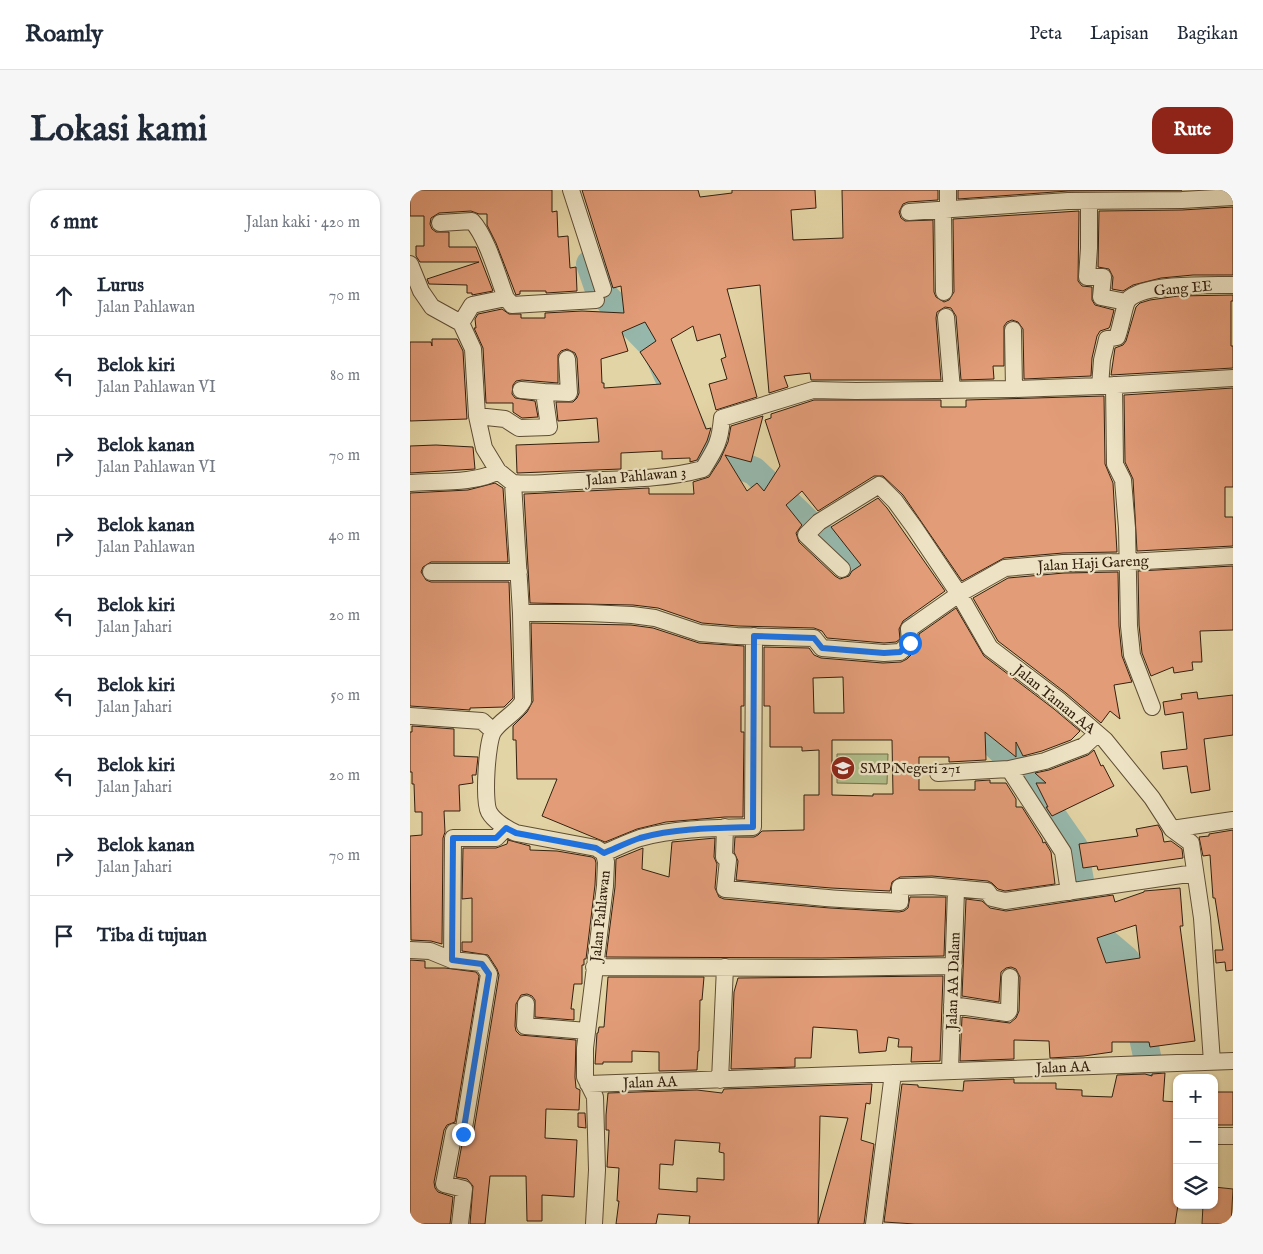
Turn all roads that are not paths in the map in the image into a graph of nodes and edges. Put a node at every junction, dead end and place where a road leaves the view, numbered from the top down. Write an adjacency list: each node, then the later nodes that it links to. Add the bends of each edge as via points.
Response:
1 (571, 190): 11 (street, via 600,294 512,305)
2 (948, 190): 5 (street)
3 (1233, 197): 4 (street)
4 (1088, 202): 5 (street); 12 (street, via 1087,277 1103,277 1100,297)
5 (946, 210): 6 (street); 10 (street)
6 (909, 212)
7 (440, 222): 11 (street, via 474,224 484,240)
8 (410, 264): 14 (street, via 421,291 432,307)
9 (1233, 285): 12 (street, Gang EE, via 1182,286 1140,292)
10 (944, 292)
11 (506, 298): 14 (street, via 472,305)
12 (1130, 298): 18 (street, via 1117,336 1108,339 1102,360)
13 (946, 316): 21 (street)
14 (461, 323): 23 (street, via 473,349)
15 (1013, 330): 19 (street)
16 (568, 358): 22 (street, via 569,393)
17 (1233, 378): 18 (street)
18 (1107, 385): 19 (street); 28 (street, via 1115,464 1123,480)
19 (1014, 389): 21 (street)
20 (521, 390): 22 (street)
21 (952, 390): 26 (street, Jalan Pahlawan 3, via 813,390 722,418 717,448 703,469 621,480 535,485)
22 (544, 392): 23 (street, via 549,428 519,428 505,419)
23 (477, 416): 24 (street, via 484,448)
24 (498, 471): 25 (street, via 478,478); 26 (street)
25 (410, 483)
26 (513, 483): 31 (street)
27 (1233, 556): 28 (street, Jalan Haji Gareng)
28 (1128, 562): 32 (street, Jalan Haji Gareng, via 1063,562 1005,568); 35 (street, via 1128,626 1132,655)
29 (842, 569): 32 (street, Jalan Taman AA, via 806,535 819,522 879,485 895,501)
30 (431, 572): 31 (street)
31 (519, 572): 33 (street)
32 (959, 594): 34 (street, via 909,636 900,652 822,648 814,638); 38 (street, Jalan Taman AA, via 990,648)
33 (521, 613): 34 (street, via 632,615 655,618 700,634); 37 (street, via 523,701)
34 (754, 636): 42 (street, via 753,827)
35 (1152, 707)
36 (410, 716): 37 (street, via 482,721)
37 (493, 731): 43 (street, Jalan Pahlawan, via 488,748 488,812)
38 (1098, 734): 39 (street, via 1084,746 1045,761); 44 (street, Jalan Taman AA, via 1146,791)
39 (1009, 769): 40 (street); 48 (street, via 1063,852)
40 (938, 773)
41 (1233, 820): 44 (street)
42 (725, 827): 45 (street, via 657,834); 47 (street, via 726,889 900,902 900,887 931,886)
43 (506, 828): 45 (street, Jalan Pahlawan, via 516,833 596,848); 50 (street, via 496,838 453,838)
44 (1172, 829): 46 (street, Jalan Taman AA, via 1191,843)
45 (604, 853): 53 (street, Jalan Pahlawan, via 605,886)
46 (1195, 873): 48 (street); 59 (street, Jalan Taman AA, via 1202,918)
47 (956, 890): 48 (street, via 987,892 992,898 1005,901); 52 (street, Jalan AA Dalam)
48 (1068, 892)
49 (410, 950): 50 (street, via 430,951)
50 (452, 960): 66 (street, via 482,964 489,974 463,1134 454,1132 444,1184 464,1189)
51 (725, 966): 52 (street); 53 (street); 62 (street)
52 (954, 966): 56 (street, Jalan AA Dalam)
53 (594, 967): 57 (street, Jalan Pahlawan)
54 (1010, 977): 56 (street, via 1007,1013)
55 (526, 1004): 57 (street, via 525,1026)
56 (952, 1005): 60 (street, Jalan AA Dalam)
57 (587, 1031): 63 (street, Jalan Pahlawan)
58 (1233, 1061): 59 (street, Jalan AA)
59 (1212, 1062): 60 (street, Jalan AA)
60 (950, 1071): 61 (street, Jalan AA)
61 (893, 1073): 62 (street, Jalan AA); 68 (street)
62 (720, 1080): 63 (street, Jalan AA)
63 (588, 1084): 67 (street, Jalan Pahlawan, via 595,1097 597,1170)
64 (1218, 1136): 65 (street)
65 (1233, 1136)
66 (460, 1224)
67 (594, 1224)
68 (874, 1224)

